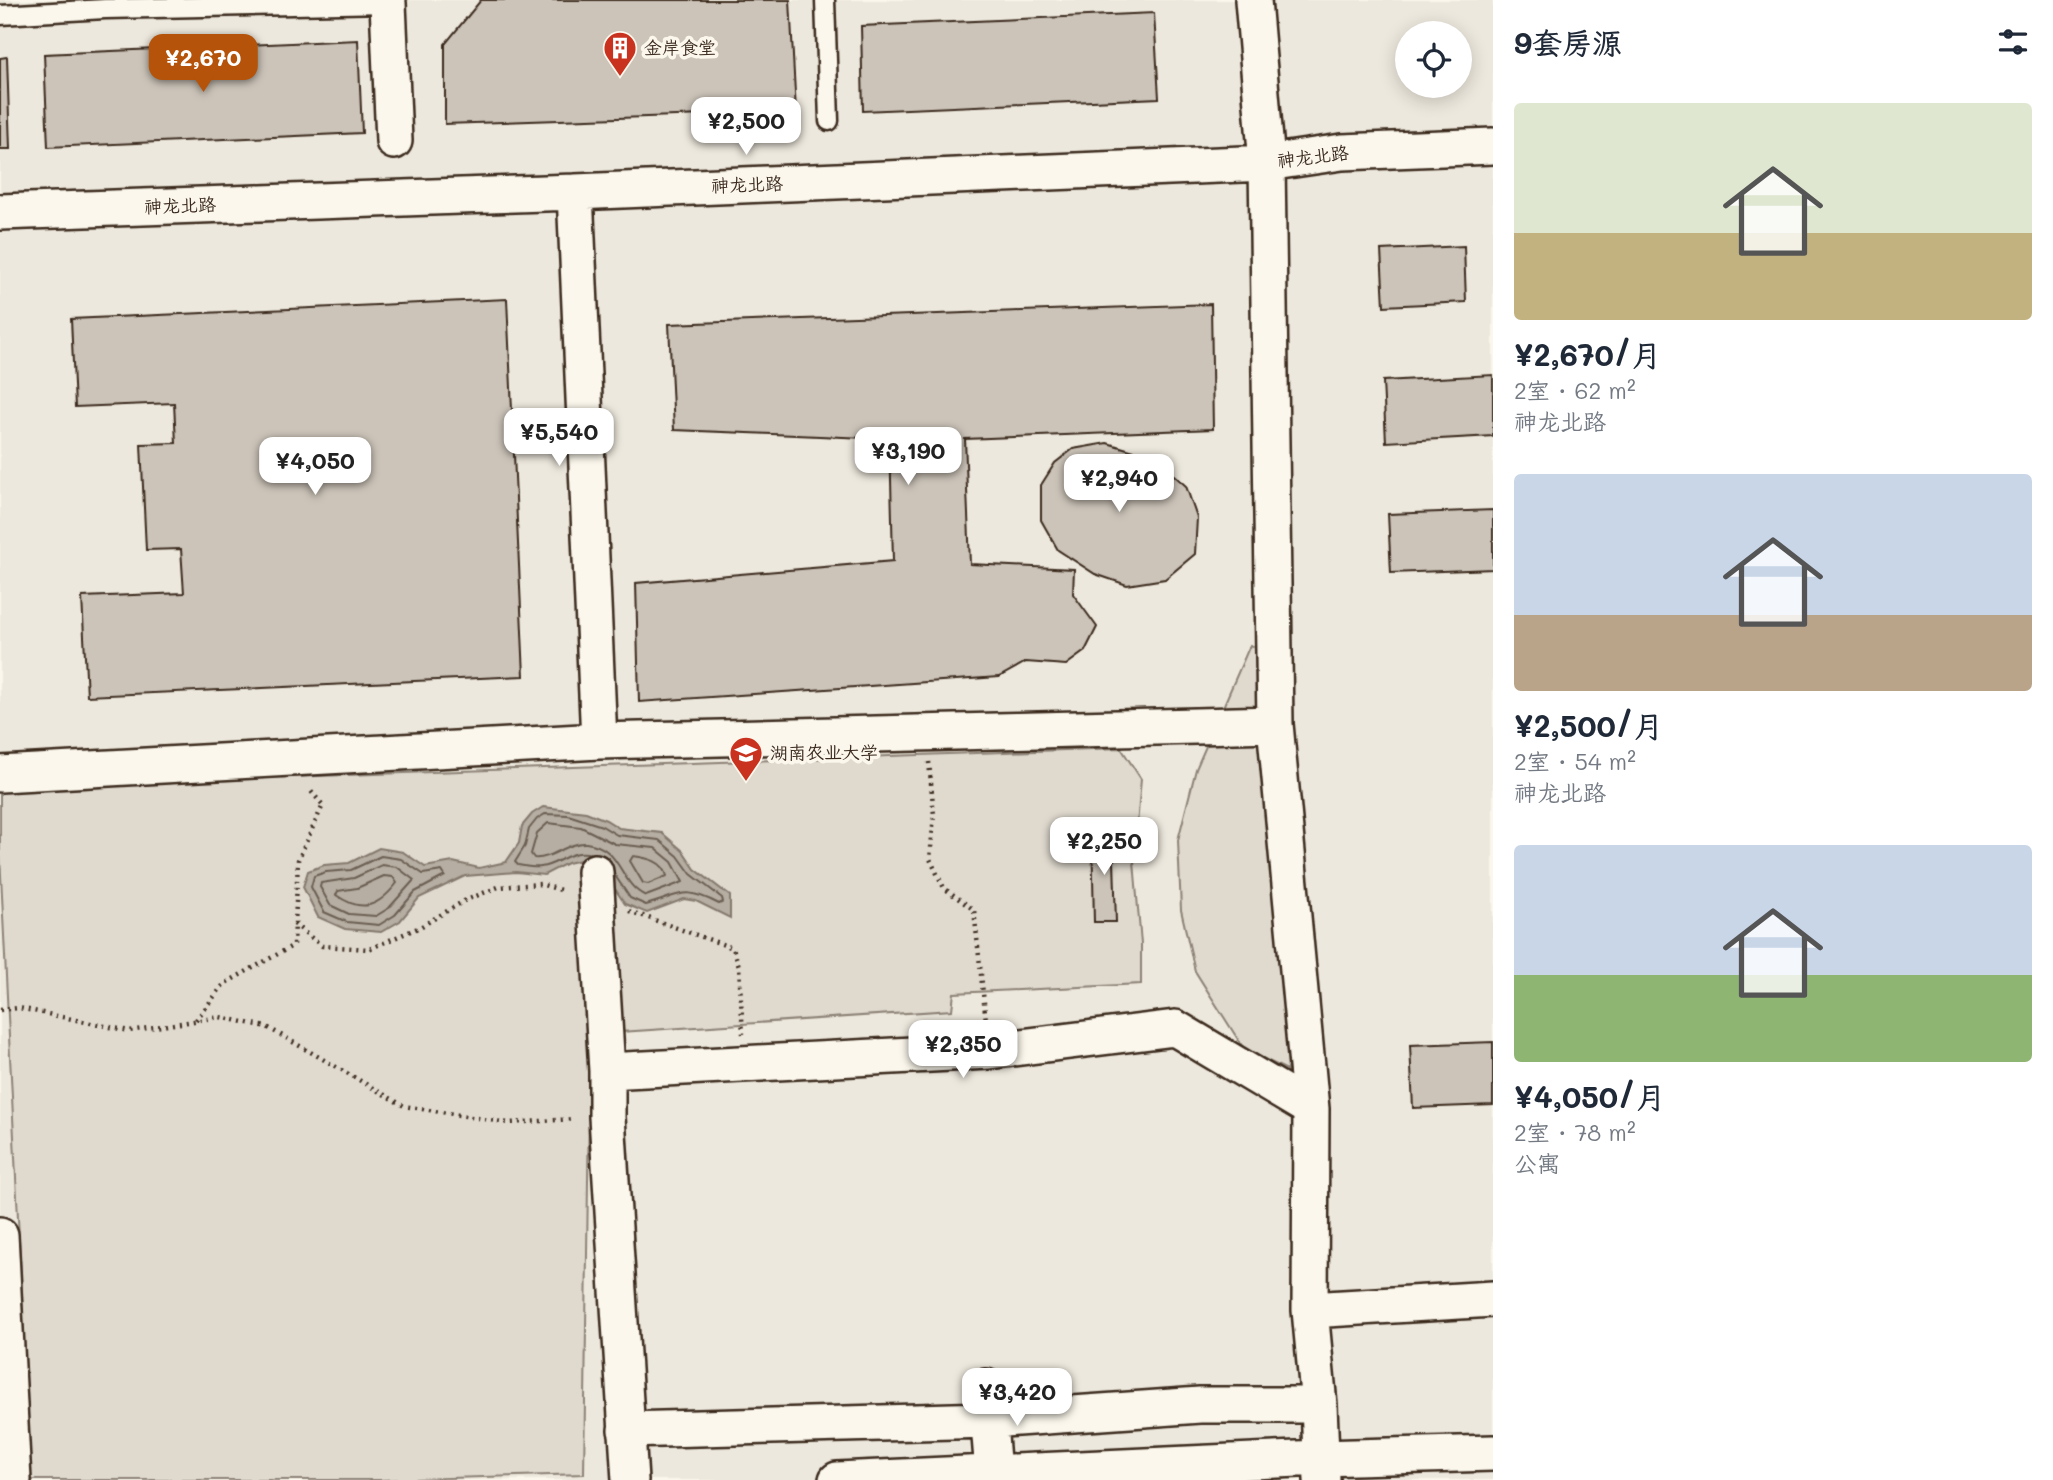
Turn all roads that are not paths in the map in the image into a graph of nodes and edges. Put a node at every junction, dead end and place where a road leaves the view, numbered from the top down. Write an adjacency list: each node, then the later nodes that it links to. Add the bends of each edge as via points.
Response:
1 (825, 0): 6 (lane)
2 (1252, 0): 9 (street)
3 (390, 2): 4 (lane); 7 (street)
4 (104, 5): 5 (lane)
5 (0, 15)
6 (829, 121)
7 (394, 141)
8 (1493, 146): 9 (street, 神龙北路, via 1342,152)
9 (1267, 163): 10 (street, 神龙北路); 12 (street)
10 (575, 192): 11 (street, 神龙北路); 13 (street)
11 (0, 212)
12 (1275, 724): 13 (street); 17 (street)
13 (599, 741): 14 (street)
14 (0, 774)
15 (596, 886): 16 (street)
16 (607, 1070): 17 (street, via 989,1051 1175,1028); 23 (street)
17 (1311, 1109): 20 (street)
18 (0, 1235): 27 (street)
19 (1493, 1299): 20 (street)
20 (1310, 1310): 22 (street)
21 (987, 1404): 22 (street); 23 (street); 26 (street)
22 (1319, 1405): 25 (street)
23 (626, 1430): 28 (street)
24 (1493, 1453): 25 (street)
25 (1321, 1469): 26 (street)
26 (993, 1473): 29 (street)
27 (13, 1480)
28 (630, 1480)
29 (837, 1480)

